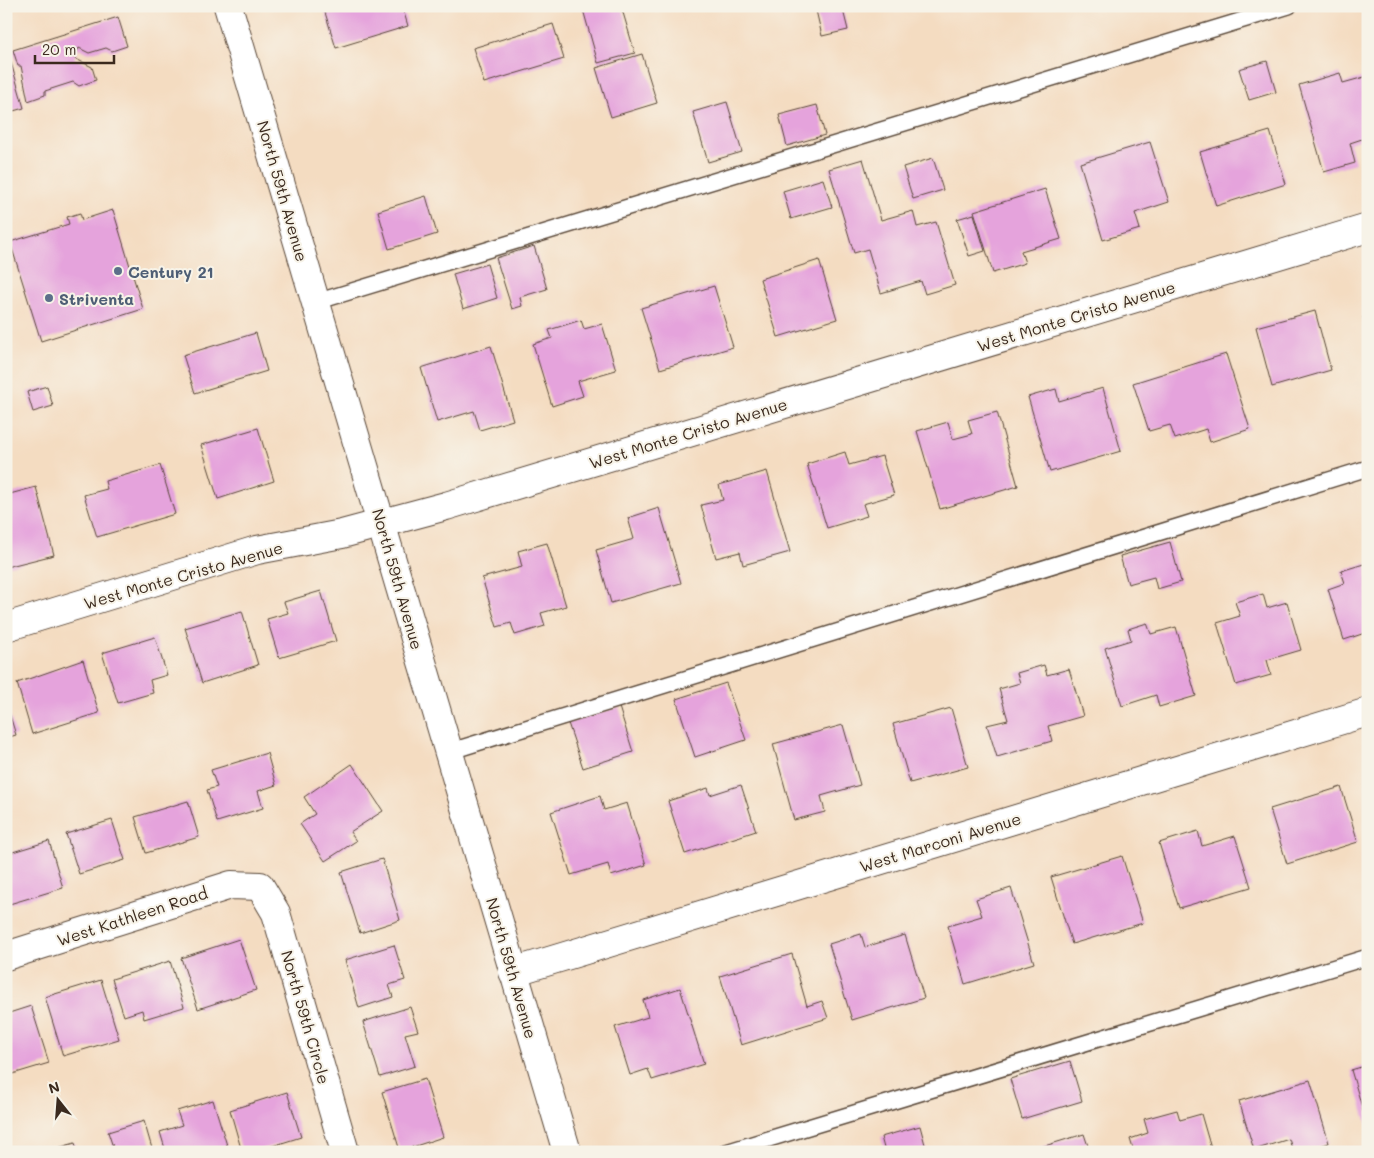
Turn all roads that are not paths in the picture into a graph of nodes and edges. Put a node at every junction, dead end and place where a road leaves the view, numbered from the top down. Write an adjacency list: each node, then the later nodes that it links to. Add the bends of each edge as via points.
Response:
1 (228, 6): 4 (street, North 59th Avenue)
2 (1289, 6): 4 (lane)
3 (1368, 228): 6 (street, West Monte Cristo Avenue)
4 (316, 302): 6 (street, North 59th Avenue)
5 (1368, 468): 9 (lane)
6 (382, 524): 7 (street, West Monte Cristo Avenue, via 257,550); 9 (street, North 59th Avenue)
7 (6, 628)
8 (1368, 712): 13 (street, West Marconi Avenue)
9 (448, 752): 13 (street, North 59th Avenue)
10 (260, 886): 11 (street, West Kathleen Road, via 231,885); 14 (street, North 59th Circle, via 276,913)
11 (6, 956)
12 (1368, 957): 16 (lane)
13 (513, 972): 15 (street, North 59th Avenue)
14 (345, 1152)
15 (567, 1152)
16 (726, 1152)

